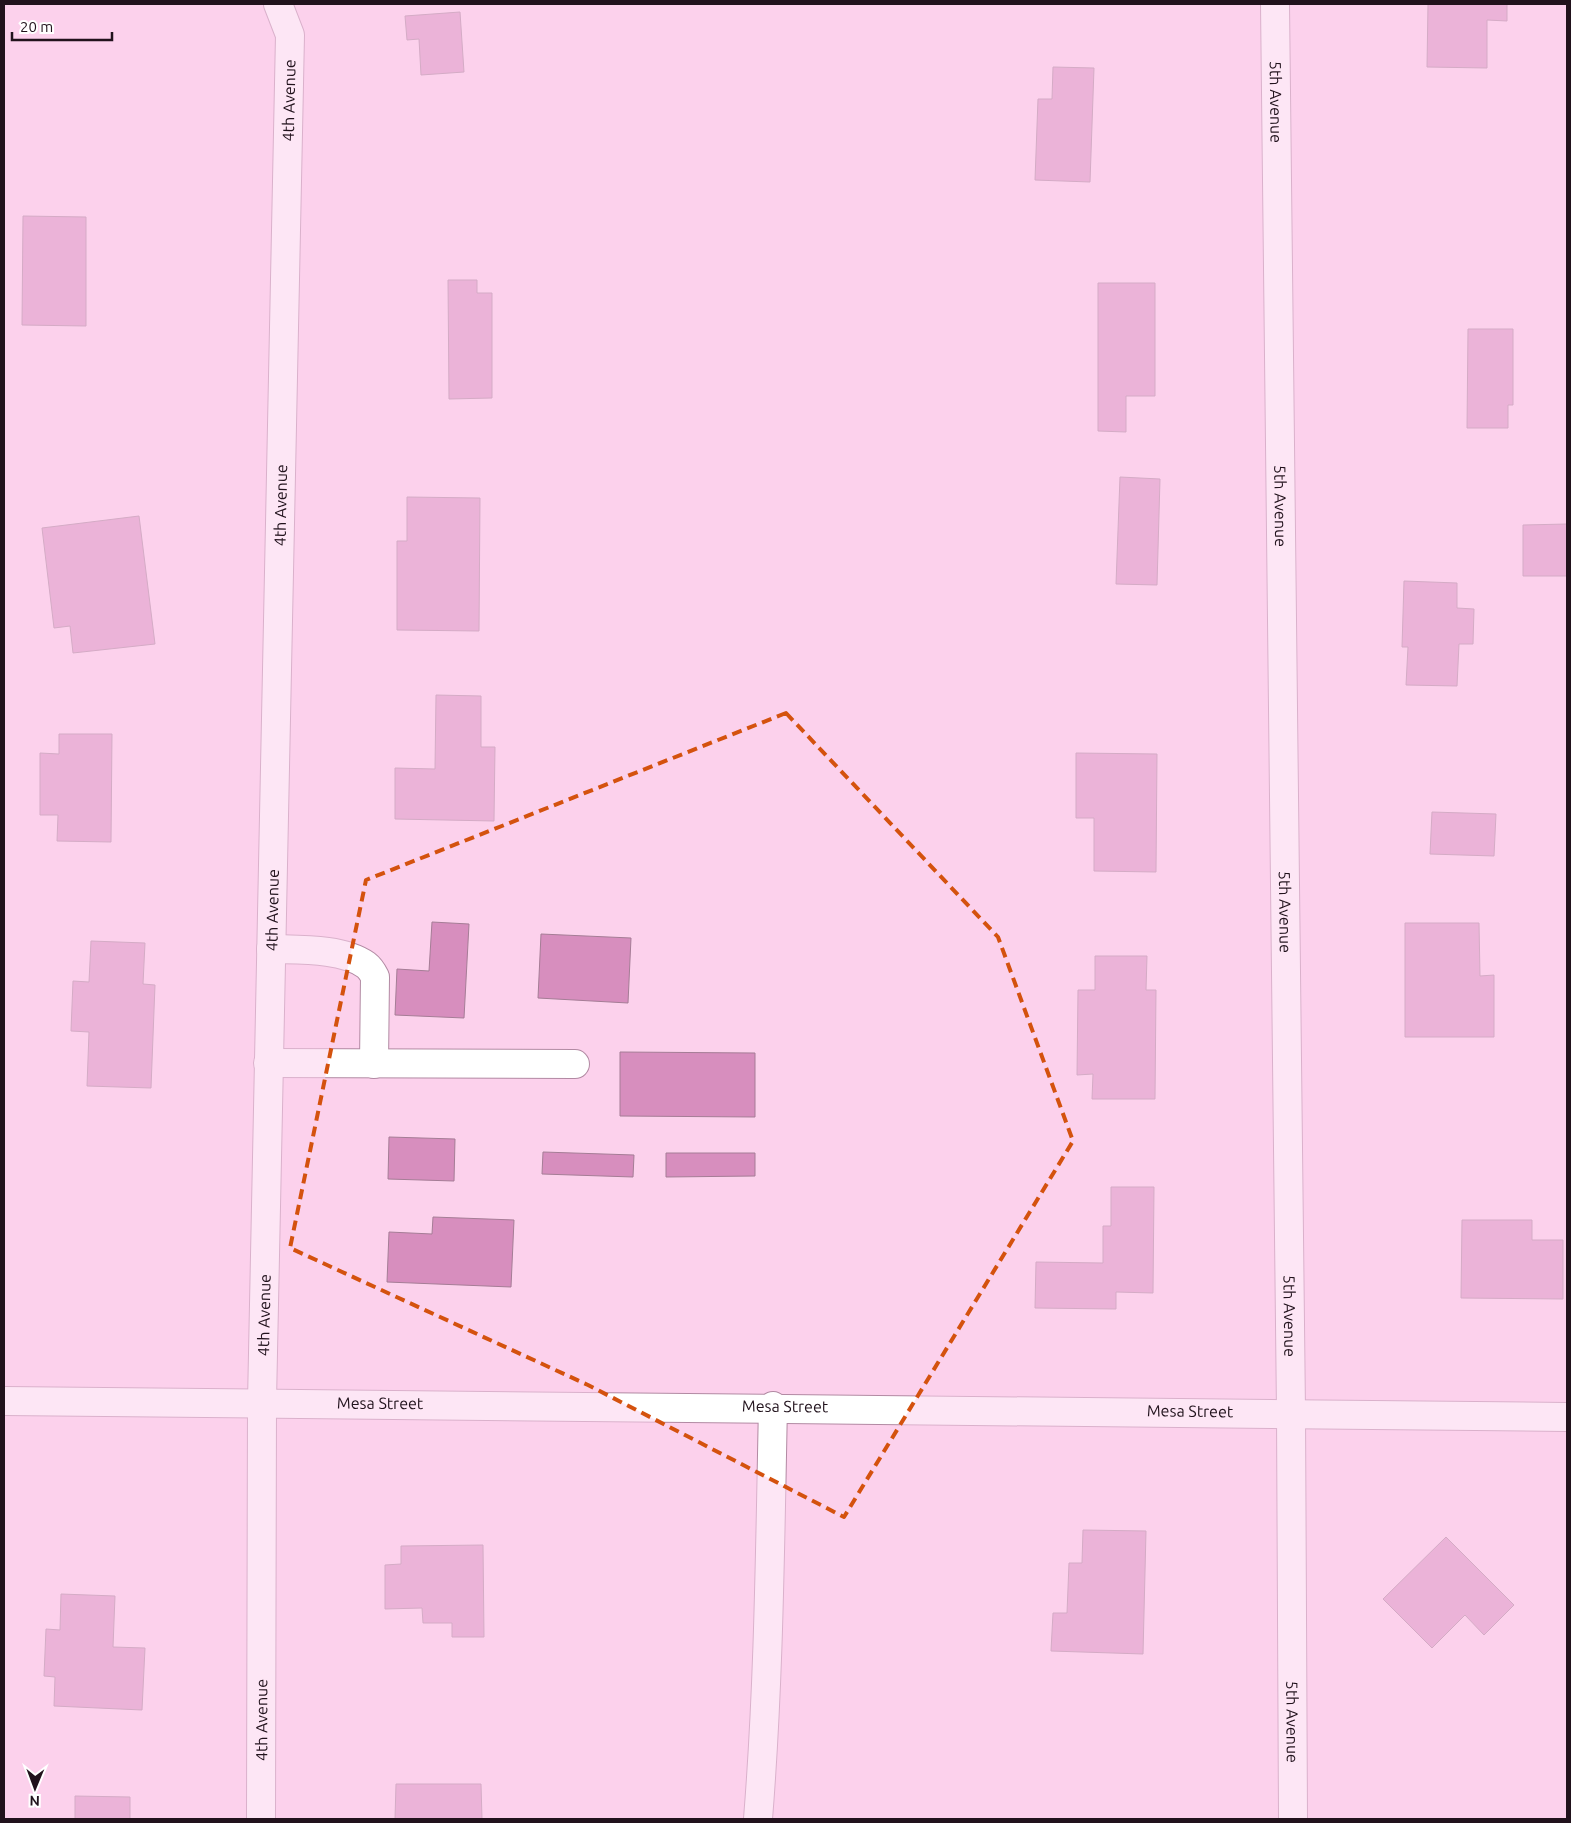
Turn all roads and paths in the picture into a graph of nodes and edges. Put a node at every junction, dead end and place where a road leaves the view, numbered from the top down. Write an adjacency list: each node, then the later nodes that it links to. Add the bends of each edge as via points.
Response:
1 (278, 4): 3 (street, 4th Avenue, via 290,35)
2 (1275, 4): 10 (street, 5th Avenue)
3 (271, 950): 4 (street, 4th Avenue); 5 (street, via 337,954 368,966 375,977)
4 (268, 1063): 5 (street); 8 (street, 4th Avenue)
5 (374, 1064): 6 (street)
6 (574, 1064)
7 (4, 1401): 8 (street, Mesa Street)
8 (262, 1402): 9 (street, Mesa Street); 12 (street, 4th Avenue)
9 (772, 1406): 10 (street, Mesa Street); 13 (street, via 764,1748)
10 (1291, 1412): 11 (street, Mesa Street); 14 (street, 5th Avenue)
11 (1567, 1417)
12 (261, 1819)
13 (758, 1819)
14 (1293, 1819)

